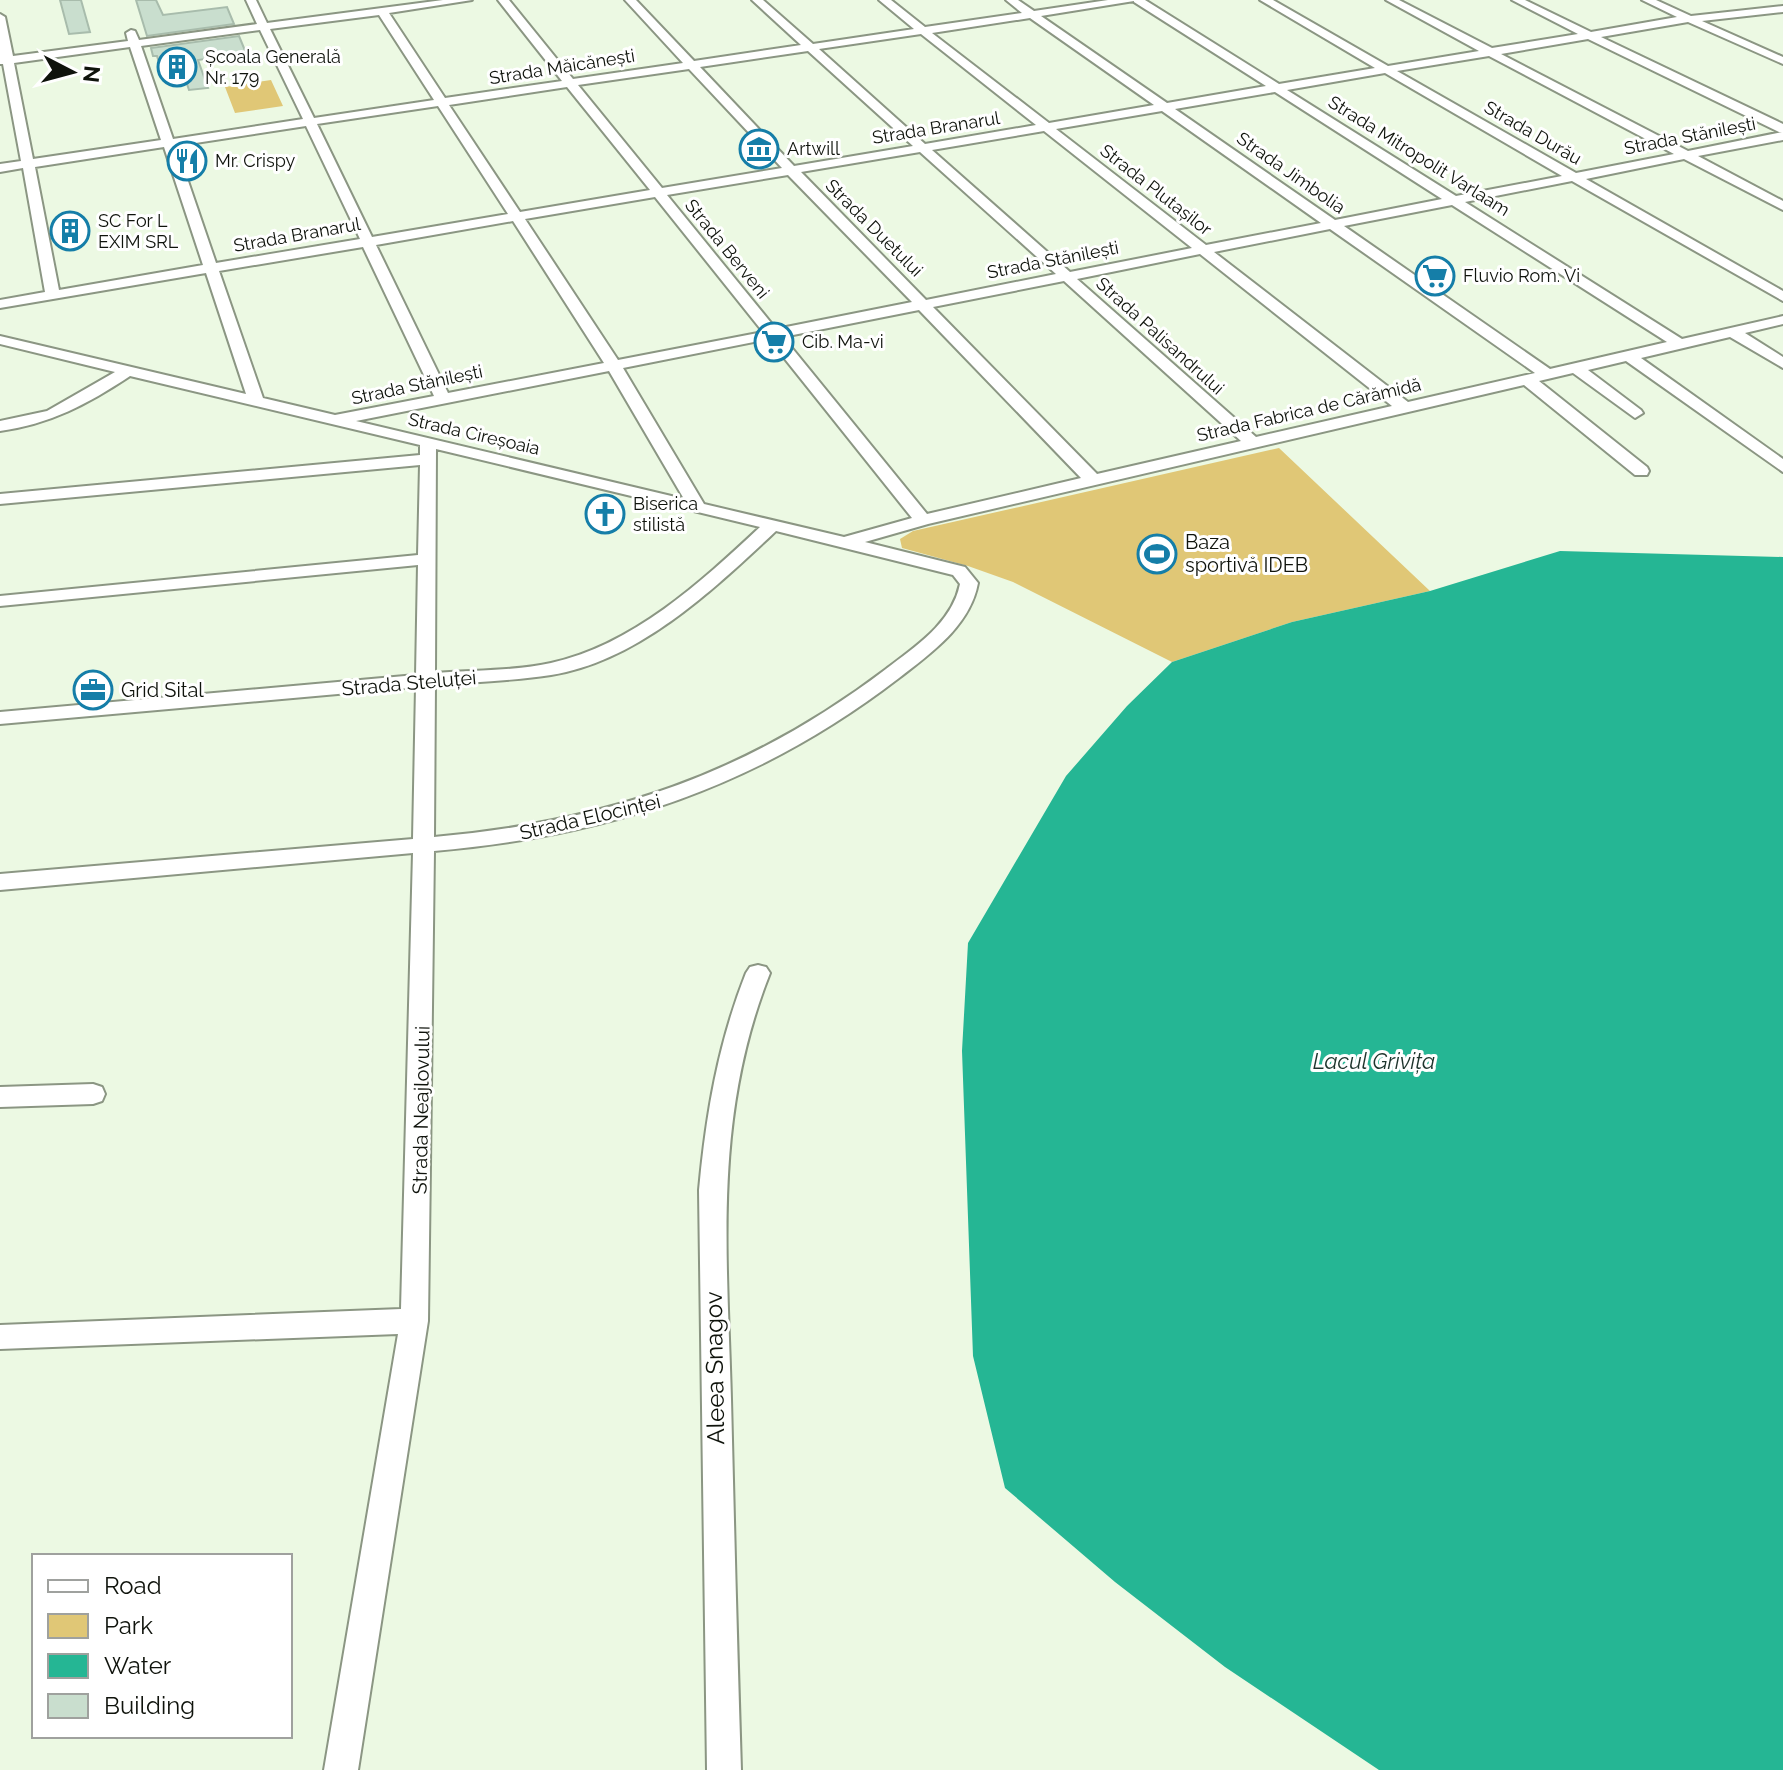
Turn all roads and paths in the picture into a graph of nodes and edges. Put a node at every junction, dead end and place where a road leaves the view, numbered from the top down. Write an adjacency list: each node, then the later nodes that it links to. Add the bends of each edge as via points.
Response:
1 (251, 0): 19 (street)
2 (467, 0): 15 (street)
3 (503, 0): 29 (street, Strada Berveni)
4 (630, 0): 27 (street, Strada Duetului)
5 (757, 0): 23 (street, Strada Palisandrului)
6 (884, 0): 20 (street, Strada Plutașilor)
7 (1011, 0): 16 (street, Strada Jimbolia)
8 (1129, 0): 16 (street, Strada Măicănești)
9 (1138, 0): 30 (street, Strada Mitropolit Varlaam)
10 (1265, 0): 28 (street, Strada Durău)
11 (1391, 0): 24 (street)
12 (1517, 0): 21 (street)
13 (1647, 0): 18 (street)
14 (1783, 9): 18 (street, Strada Branarul)
15 (382, 11): 19 (street); 31 (street)
16 (1032, 15): 20 (street, Strada Măicănești); 32 (street, Strada Jimbolia)
17 (0, 17): 25 (street)
18 (1688, 18): 21 (street, Strada Branarul); 26 (street)
19 (263, 27): 22 (street); 33 (street)
20 (923, 31): 23 (street, Strada Măicănești); 34 (street, Strada Plutașilor)
21 (1591, 36): 24 (street, Strada Branarul); 35 (street)
22 (133, 38): 25 (street); 37 (street)
23 (810, 48): 27 (street, Strada Măicănești); 38 (street, Strada Palisandrului)
24 (1492, 53): 28 (street, Strada Branarul); 39 (street)
25 (4, 61): 40 (street)
26 (1783, 61)
27 (691, 65): 29 (street, Strada Măicănești); 42 (street, Strada Duetului)
28 (1389, 71): 30 (street, Strada Branarul); 43 (street, Strada Durău)
29 (570, 83): 31 (street, Strada Măicănești); 44 (street, Strada Berveni)
30 (1280, 89): 32 (street, Strada Branarul); 45 (street, Strada Mitropolit Varlaam)
31 (443, 103): 33 (street, Strada Măicănești); 47 (street)
32 (1167, 108): 34 (street, Strada Branarul); 48 (street, Strada Jimbolia)
33 (310, 122): 37 (street, Strada Măicănești); 49 (street)
34 (1048, 128): 38 (street, Strada Branarul); 50 (street, Strada Plutașilor)
35 (1783, 129)
36 (1783, 136): 39 (street, Strada Stănilești)
37 (169, 143): 40 (street, Strada Măicănești); 51 (street)
38 (923, 148): 42 (street, Strada Branarul); 52 (street, Strada Palisandrului)
39 (1686, 155): 43 (street, Strada Stănilești); 46 (street)
40 (29, 164): 41 (street, Strada Măicănești); 53 (street)
41 (0, 168)
42 (791, 170): 44 (street, Strada Branarul); 55 (street, Strada Duetului)
43 (1572, 176): 45 (street, Strada Stănilești); 54 (street, Strada Durău)
44 (659, 193): 47 (street, Strada Branarul); 58 (street, Strada Berveni)
45 (1455, 199): 48 (street, Strada Stănilești); 61 (street, Strada Mitropolit Varlaam)
46 (1783, 206)
47 (517, 217): 49 (street, Strada Branarul); 64 (street)
48 (1331, 223): 50 (street, Strada Stănilești); 67 (street, Strada Jimbolia)
49 (368, 242): 51 (street, Strada Branarul); 69 (street)
50 (1202, 249): 52 (street, Strada Stănilești); 71 (street, Strada Plutașilor)
51 (210, 268): 53 (street, Strada Branarul); 70 (street)
52 (1065, 276): 55 (street, Strada Stănilești); 75 (street, Strada Palisandrului)
53 (53, 295): 56 (street, Strada Branarul)
54 (1783, 297)
55 (923, 303): 58 (street, Strada Stănilești); 79 (street, Strada Duetului)
56 (0, 304)
57 (1783, 320): 59 (street, Strada Fabrica de Cărămidă)
58 (771, 333): 64 (street, Strada Stănilești); 82 (street, Strada Berveni)
59 (1737, 336): 61 (street, Strada Fabrica de Cărămidă); 63 (street)
60 (0, 340): 66 (street, Strada Cireșoaia)
61 (1681, 345): 62 (street, Strada Fabrica de Cărămidă)
62 (1630, 357): 65 (street, Strada Fabrica de Cărămidă); 77 (street)
63 (1783, 363)
64 (613, 364): 69 (street, Strada Stănilești); 81 (street)
65 (1577, 369): 67 (street, Strada Fabrica de Cărămidă); 72 (street)
66 (127, 371): 70 (street, Strada Cireșoaia); 74 (street, via 67,411)
67 (1550, 376): 68 (street, Strada Fabrica de Cărămidă)
68 (1529, 381): 71 (street, Strada Fabrica de Cărămidă); 78 (street)
69 (443, 398): 73 (street, Strada Stănilești)
70 (257, 403): 73 (street, Strada Cireșoaia)
71 (1405, 408): 75 (street, Strada Fabrica de Cărămidă)
72 (1635, 413)
73 (331, 421): 76 (street, Strada Cireșoaia)
74 (0, 426)
75 (1253, 443): 79 (street, Strada Fabrica de Cărămidă)
76 (428, 451): 80 (street); 81 (street, Strada Cireșoaia); 85 (street, Strada Neajlovului)
77 (1783, 467)
78 (1641, 471)
79 (1093, 480): 82 (street, Strada Fabrica de Cărămidă)
80 (0, 499)
81 (698, 508): 83 (street, Strada Cireșoaia)
82 (923, 520): 84 (street, Strada Fabrica de Cărămidă)
83 (772, 526): 84 (street, Strada Cireșoaia); 87 (street, Strada Steluței, via 683,605 602,653 552,669)
84 (845, 543): 89 (street, Strada Elocinței, via 959,571 969,583 947,626 835,717 740,770 658,802 547,829)
85 (428, 559): 86 (street); 87 (street, Strada Neajlovului)
86 (0, 601)
87 (425, 682): 88 (street, Strada Steluței); 89 (street, Strada Neajlovului)
88 (0, 718)
89 (424, 847): 90 (street, Strada Elocinței); 94 (street, Strada Neajlovului)
90 (0, 882)
91 (758, 973): 97 (street, Aleea Snagov, via 728,1055 712,1190)
92 (93, 1094): 93 (street)
93 (0, 1097)
94 (414, 1321): 95 (street); 96 (street, Strada Neajlovului)
95 (0, 1337)
96 (341, 1770)
97 (724, 1770)

